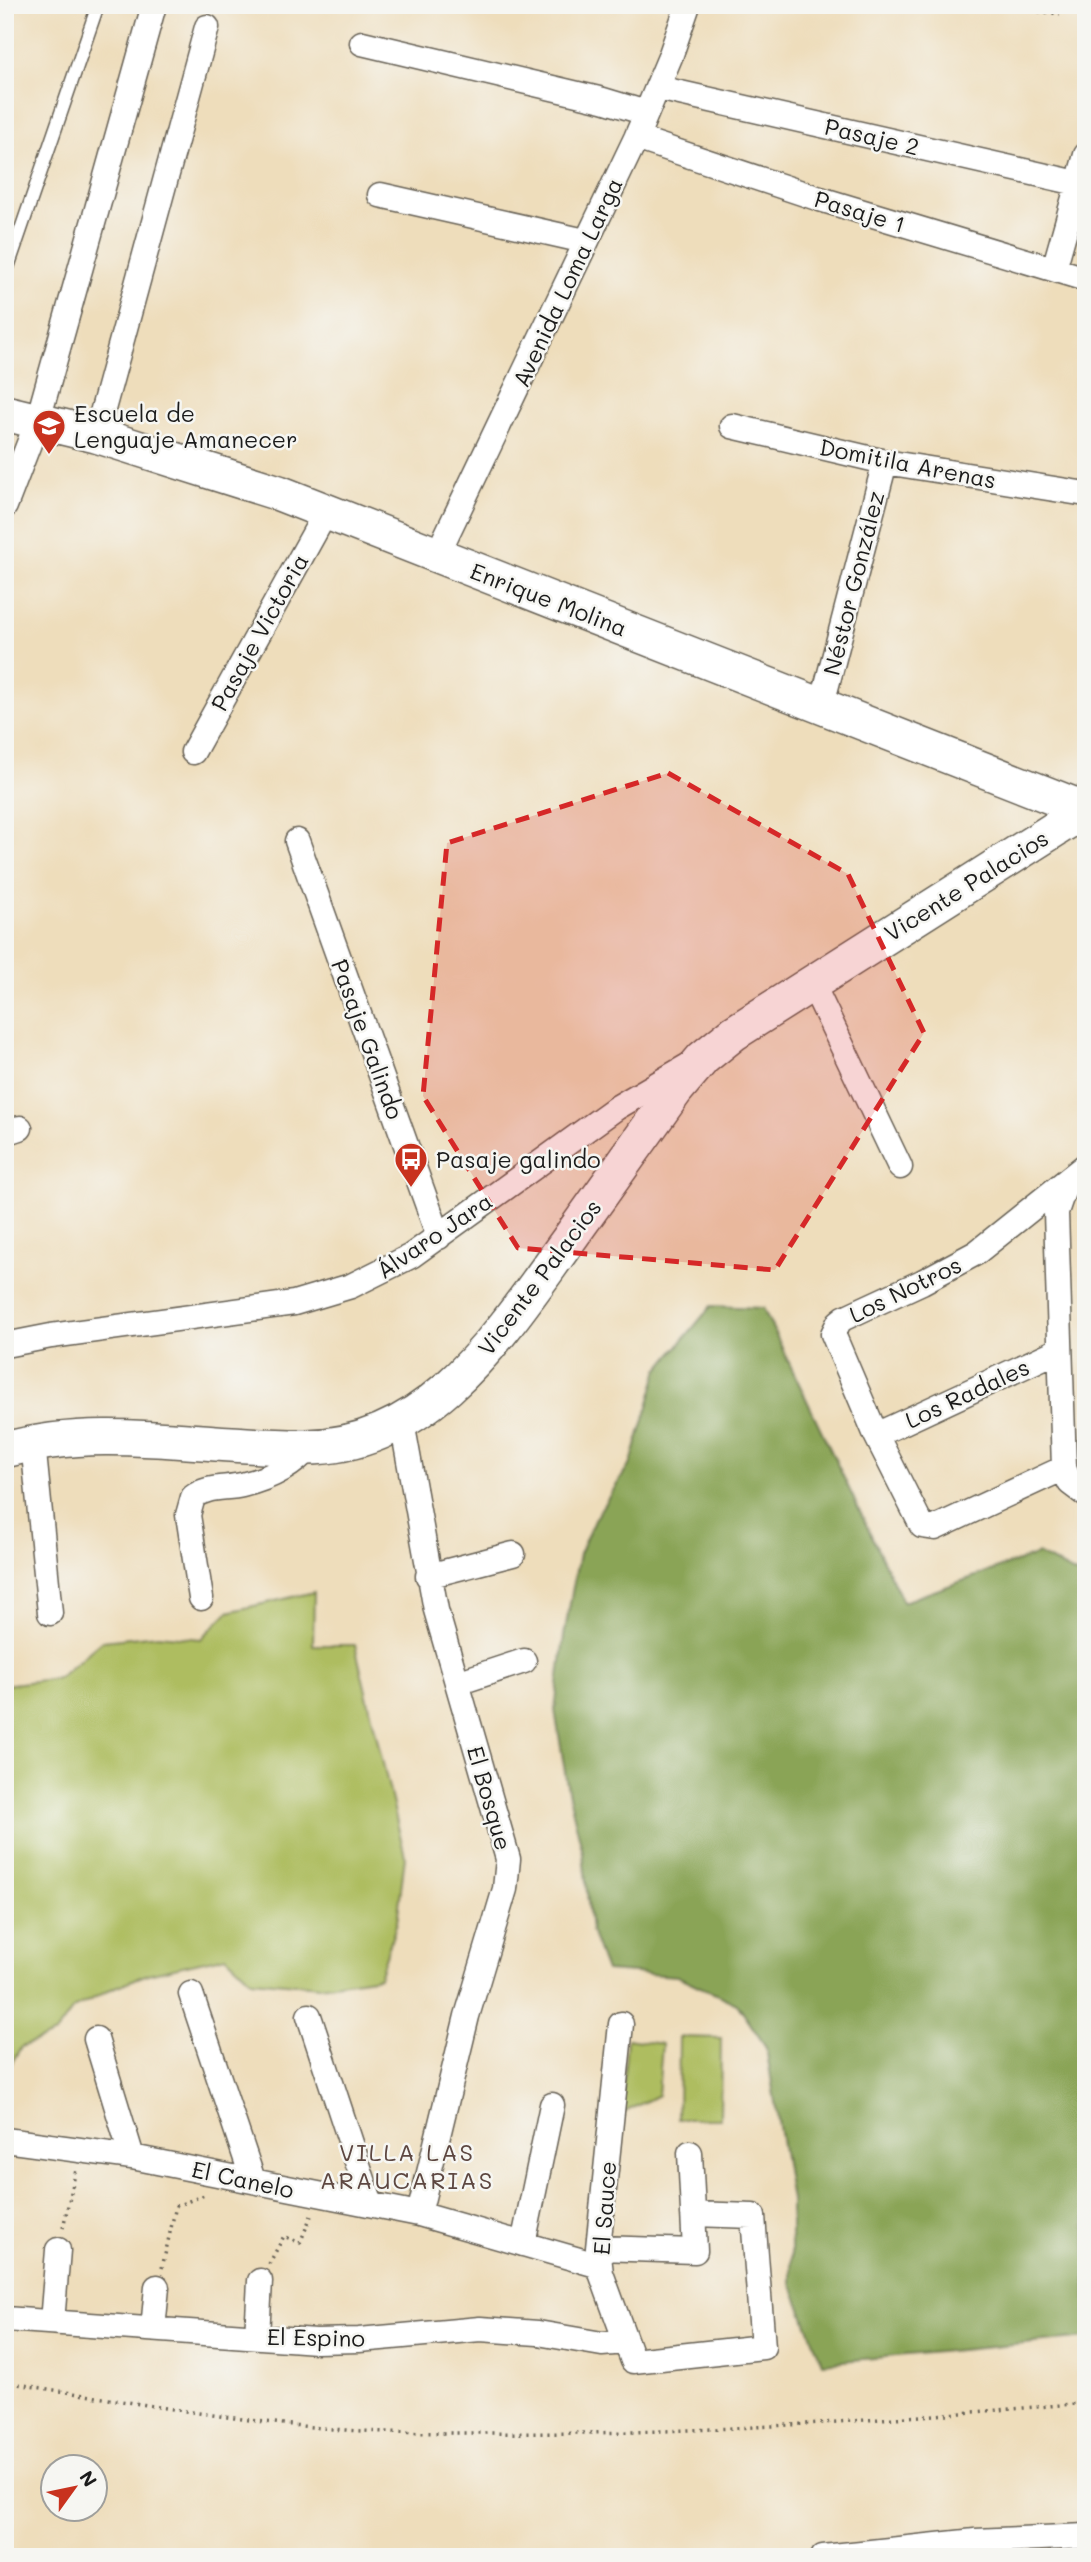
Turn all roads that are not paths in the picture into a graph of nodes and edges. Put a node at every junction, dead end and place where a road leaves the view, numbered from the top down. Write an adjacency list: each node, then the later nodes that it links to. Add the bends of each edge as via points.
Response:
1 (98, 5): 14 (lane)
2 (154, 5): 17 (street)
3 (688, 5): 6 (street, Avenida Loma Larga)
4 (207, 27): 19 (street)
5 (362, 43): 7 (street)
6 (658, 88): 7 (street, Avenida Loma Larga); 10 (street, Pasaje 2)
7 (646, 113): 8 (street, Avenida Loma Larga)
8 (636, 138): 12 (street, Avenida Loma Larga); 13 (street, Pasaje 1)
9 (1086, 155): 10 (street)
10 (1082, 184): 13 (street)
11 (380, 195): 12 (street)
12 (585, 241): 24 (street, Avenida Loma Larga)
13 (1054, 269): 15 (street, Pasaje 1)
14 (5, 276)
15 (1086, 279)
16 (5, 413): 17 (main road, Enrique Molina)
17 (38, 421): 19 (main road, Enrique Molina); 22 (street)
18 (732, 426): 20 (street, Domitila Arenas)
19 (96, 435): 23 (main road, Enrique Molina)
20 (885, 462): 21 (street, Domitila Arenas); 25 (street, Néstor González)
21 (1086, 494)
22 (5, 506)
23 (326, 512): 24 (main road, Enrique Molina); 26 (street, Pasaje Victoria)
24 (437, 555): 25 (main road, Enrique Molina)
25 (822, 704): 27 (main road, Enrique Molina)
26 (192, 752)
27 (1085, 810): 29 (main road, Vicente Palacios)
28 (297, 841): 34 (street, Pasaje Galindo)
29 (812, 983): 30 (main road, Vicente Palacios); 32 (street)
30 (703, 1058): 34 (street, Álvaro Jara, via 616,1108); 37 (main road, Vicente Palacios, via 480,1356 438,1398)
31 (1086, 1165): 33 (street, Los Notros)
32 (900, 1167)
33 (1067, 1182): 36 (street, via 1056,1212); 38 (street, Los Notros, via 976,1253 839,1322 833,1334)
34 (439, 1237): 35 (street, Álvaro Jara, via 382,1272 323,1297)
35 (5, 1345)
36 (1059, 1350): 38 (street, Los Radales); 41 (street)
37 (401, 1422): 40 (main road, Vicente Palacios, via 359,1439); 44 (street, El Bosque)
38 (876, 1435): 41 (street, Los Notros, via 926,1528)
39 (19, 1446): 40 (main road, Vicente Palacios, via 79,1437); 46 (street)
40 (309, 1447): 45 (street, via 278,1472 193,1497 188,1515)
41 (1064, 1468): 42 (street, via 1070,1483)
42 (1086, 1495)
43 (513, 1554): 44 (street)
44 (428, 1576): 48 (street, El Bosque)
45 (201, 1598)
46 (50, 1613)
47 (524, 1661): 48 (street)
48 (457, 1683): 59 (street, El Bosque, via 506,1847 508,1874)
49 (191, 1994): 57 (street)
50 (309, 2016): 58 (street)
51 (621, 2024): 63 (street, El Sauce)
52 (96, 2039): 56 (street)
53 (552, 2105): 61 (street)
54 (5, 2140): 56 (street, El Canelo)
55 (690, 2153): 60 (street)
56 (132, 2157): 57 (street, El Canelo)
57 (254, 2180): 58 (street, El Canelo)
58 (371, 2204): 59 (street, El Canelo)
59 (418, 2214): 61 (street, El Canelo)
60 (693, 2214): 63 (street, El Canelo, via 695,2251); 70 (street, El Espino, via 753,2216 763,2347)
61 (523, 2244): 63 (street, El Canelo)
62 (58, 2250): 66 (street)
63 (599, 2257): 70 (street, El Sauce)
64 (260, 2281): 69 (street)
65 (157, 2287): 68 (street)
66 (51, 2322): 67 (street, El Espino); 68 (street, El Espino)
67 (8, 2324)
68 (153, 2329): 69 (street, El Espino)
69 (257, 2336): 70 (street, El Espino, via 336,2341 480,2329 538,2333)
70 (629, 2352)
71 (1086, 2536): 72 (street, via 962,2542)
72 (823, 2557)

